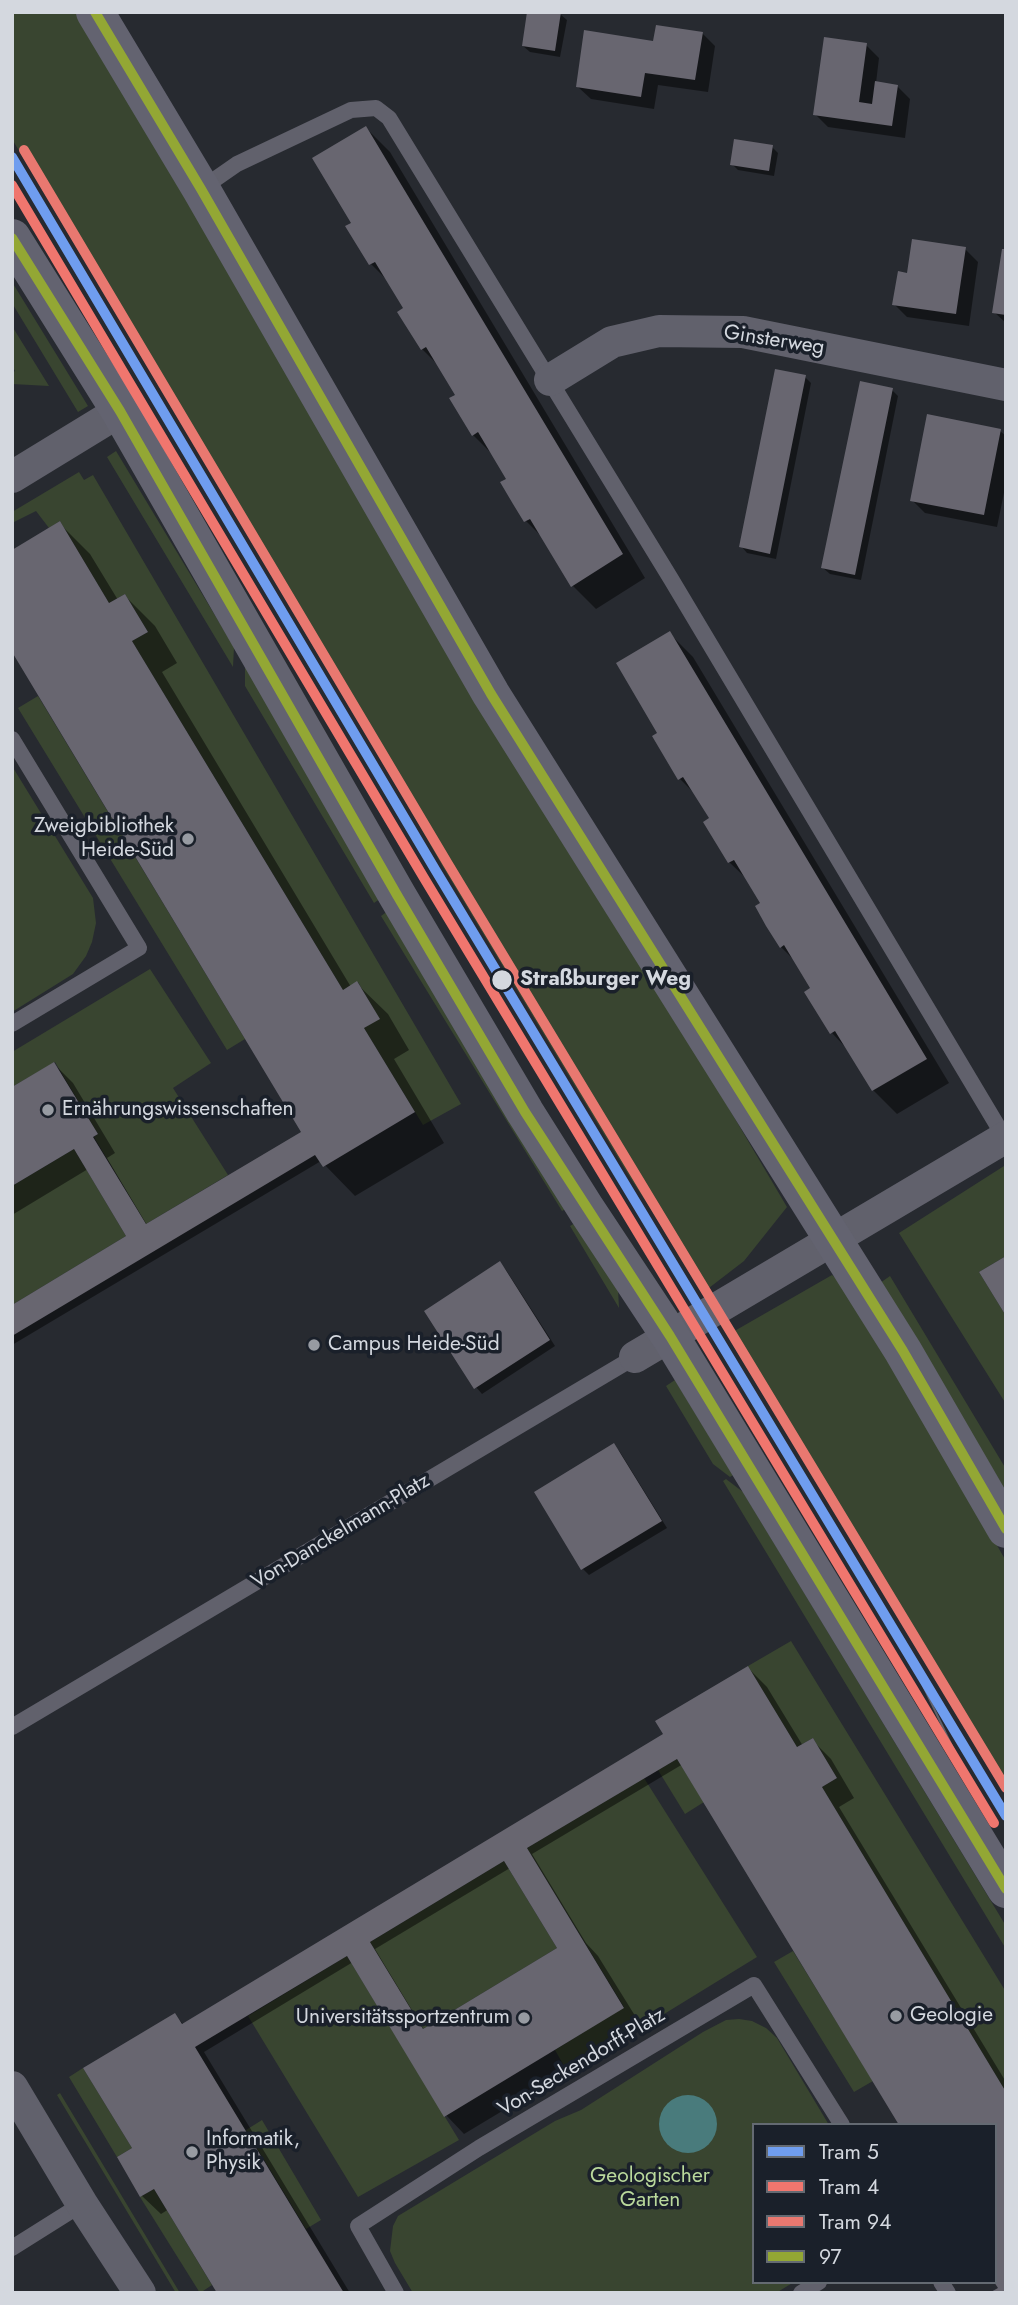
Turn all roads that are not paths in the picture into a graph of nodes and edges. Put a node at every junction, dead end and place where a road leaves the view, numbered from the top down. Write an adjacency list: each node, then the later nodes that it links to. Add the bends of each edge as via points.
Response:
1 (95, 12): 2 (main road)
2 (201, 189): 4 (lane, via 276,144 351,110 376,108 389,118); 11 (main road, via 491,694)
3 (12, 238): 6 (main road)
4 (550, 380): 5 (street, Ginsterweg, via 612,342 659,331 743,332); 10 (lane)
5 (1006, 385)
6 (120, 411): 7 (street); 12 (main road, via 483,1040)
7 (12, 477)
8 (12, 739): 9 (lane, via 139,948)
9 (12, 1024)
10 (1005, 1138): 11 (street)
11 (832, 1240): 12 (street); 14 (main road, via 903,1351)
12 (670, 1336): 13 (street, Von-Danckelmann-Platz); 16 (main road)
13 (635, 1357): 15 (lane, Von-Danckelmann-Platz)
14 (1006, 1529)
15 (12, 1727)
16 (1006, 1889)
17 (12, 2087): 19 (street)
18 (841, 2123): 22 (lane, Von-Seckendorff-Platz, via 754,1985 479,2148 358,2226)
19 (82, 2204): 20 (lane); 21 (street)
20 (12, 2248)
21 (140, 2293)
22 (396, 2293)

